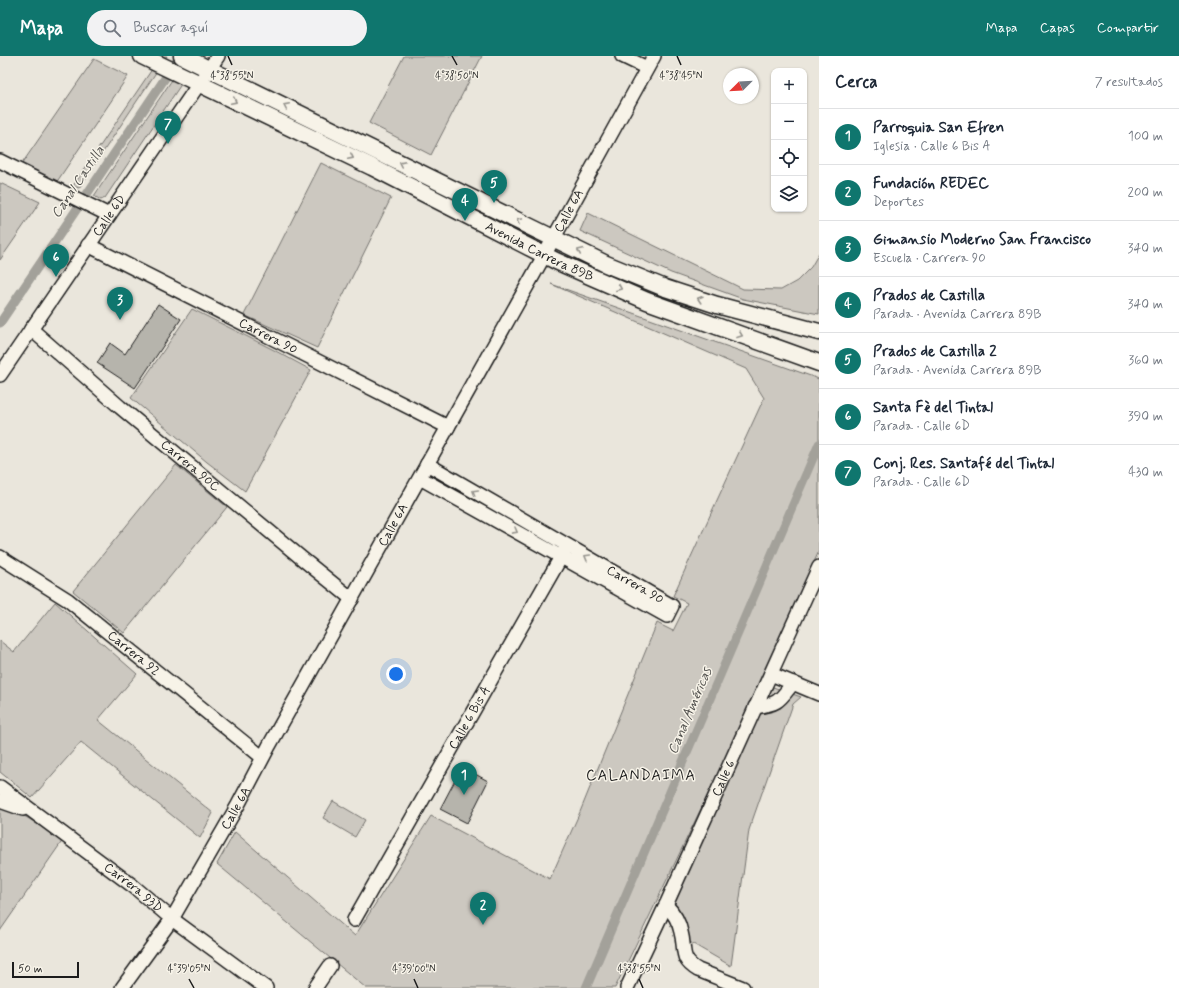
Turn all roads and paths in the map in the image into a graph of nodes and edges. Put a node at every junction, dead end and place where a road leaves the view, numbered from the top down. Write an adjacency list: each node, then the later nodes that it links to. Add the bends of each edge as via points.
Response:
1 (142, 56): 7 (main road, Avenida Carrera 89B)
2 (622, 56): 6 (street)
3 (654, 56): 6 (street, Calle 6A)
4 (188, 59): 5 (main road, Avenida Carrera 89B)
5 (213, 63): 7 (street, Calle 6D); 10 (main road, Avenida Carrera 89B, one-way to 5)
6 (646, 68): 10 (street, Calle 6A)
7 (199, 84): 9 (street, Calle 6D); 12 (main road, Avenida Carrera 89B, one-way to 12, via 372,167)
8 (0, 162): 9 (street)
9 (109, 215): 11 (street, Calle 6D)
10 (554, 239): 12 (street, Calle 6A); 14 (main road, Avenida Carrera 89B, one-way to 10, via 717,305 665,288)
11 (88, 245): 13 (street, Calle 6D); 17 (street, Carrera 90)
12 (545, 255): 15 (main road, Avenida Carrera 89B, one-way to 15, via 647,301); 17 (street, Calle 6A)
13 (31, 329): 16 (street, Calle 6D); 23 (street, Carrera 90C)
14 (819, 332)
15 (819, 363)
16 (0, 375)
17 (448, 427): 18 (street, Calle 6A)
18 (427, 464): 19 (street, Calle 6A); 20 (street, Carrera 90, one-way to 18)
19 (420, 478): 20 (street, Carrera 90, one-way to 20); 23 (street, Calle 6A)
20 (565, 551): 20 (street, Carrera 90, one-way to 20, via 667,616 672,606); 34 (street, Calle 6 Bis A)
21 (0, 557): 28 (street, Carrera 92, via 68,600)
22 (819, 566): 24 (street, Calle 6)
23 (352, 599): 28 (street, Calle 6A)
24 (770, 674): 25 (street); 27 (street, Calle 6)
25 (793, 683): 26 (street); 27 (street, via 778,701 768,706)
26 (819, 694)
27 (755, 707): 32 (street, Calle 6)
28 (262, 758): 33 (street, Calle 6A)
29 (0, 787): 31 (street, Carrera 93D)
30 (0, 801): 31 (street)
31 (36, 814): 33 (street, Carrera 93D)
32 (666, 905): 39 (street, Calle 6); 40 (street, via 681,932 686,961 698,970)
33 (172, 918): 36 (street, Calle 6A); 37 (street, Carrera 93D)
34 (354, 920)
35 (330, 966): 38 (street)
36 (122, 988)
37 (266, 988)
38 (315, 988)
39 (626, 988)
40 (743, 988)

